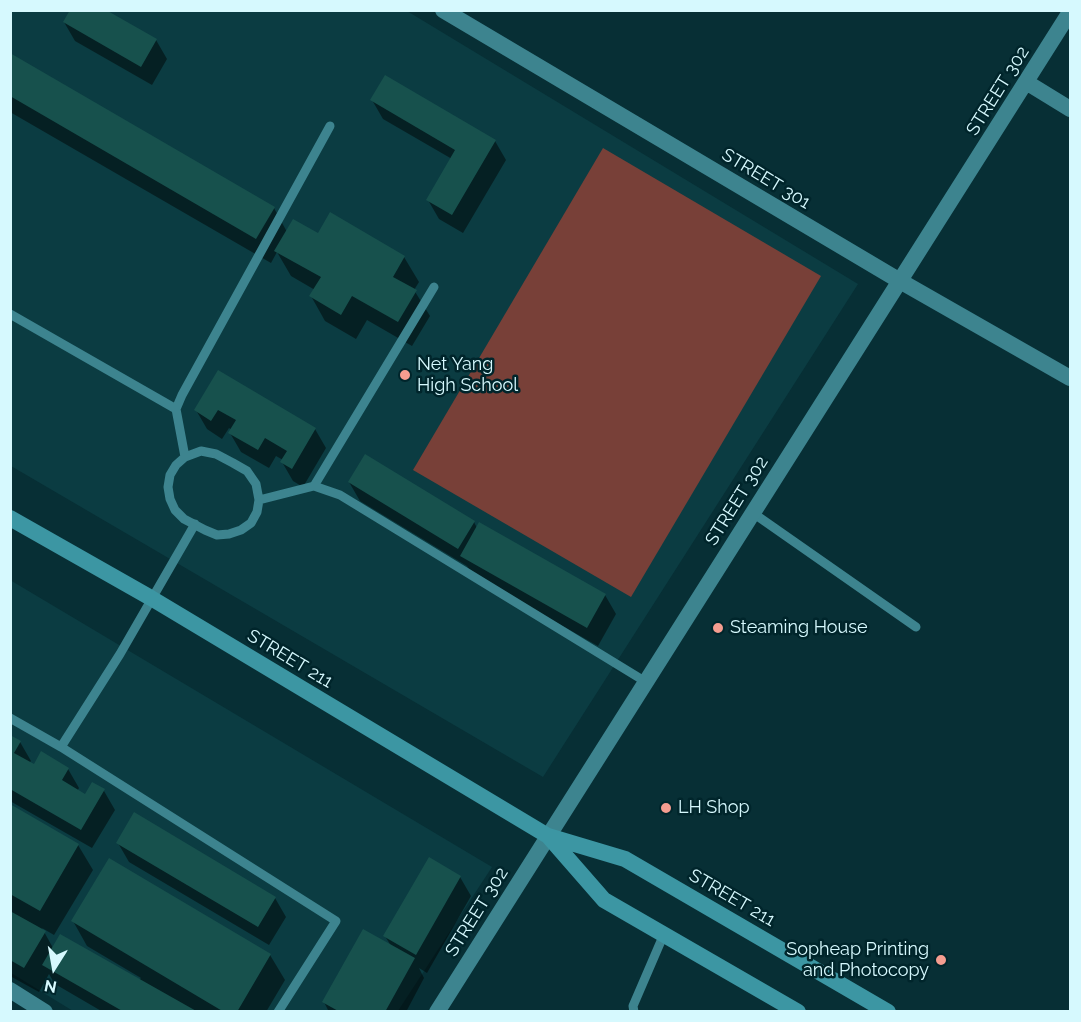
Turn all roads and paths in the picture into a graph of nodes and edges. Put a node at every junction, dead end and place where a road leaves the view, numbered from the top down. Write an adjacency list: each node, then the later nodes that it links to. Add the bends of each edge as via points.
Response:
1 (443, 10): 6 (street, STREET 301)
2 (1071, 12): 3 (street, STREET 302)
3 (1026, 82): 4 (street); 6 (street, STREET 302)
4 (1071, 109)
5 (330, 126): 10 (lane)
6 (900, 281): 9 (street, STREET 301); 14 (street, STREET 302)
7 (434, 287): 12 (lane)
8 (10, 314): 10 (lane)
9 (1071, 378)
10 (176, 409): 11 (lane)
11 (185, 457): 13 (lane, via 201,452 216,454 247,471 256,484); 16 (lane, via 176,465 168,487 175,510)
12 (314, 486): 13 (lane); 19 (lane, via 340,495)
13 (259, 500): 16 (lane, via 251,523 241,530 217,535)
14 (753, 513): 18 (lane); 19 (street, STREET 302)
15 (10, 518): 17 (main road, STREET 211)
16 (195, 525): 17 (lane)
17 (151, 598): 21 (lane); 22 (main road, STREET 211)
18 (916, 627)
19 (646, 681): 22 (street, STREET 302)
20 (10, 718): 21 (lane)
21 (61, 747): 26 (lane, via 336,921)
22 (548, 836): 23 (main road, STREET 211, via 604,900); 27 (street, STREET 302); 30 (main road, STREET 211, via 625,859)
23 (664, 933): 28 (lane); 29 (main road, STREET 211)
24 (10, 990): 25 (street)
25 (45, 1011)
26 (278, 1011)
27 (437, 1011)
28 (634, 1011)
29 (798, 1011)
30 (888, 1011)

